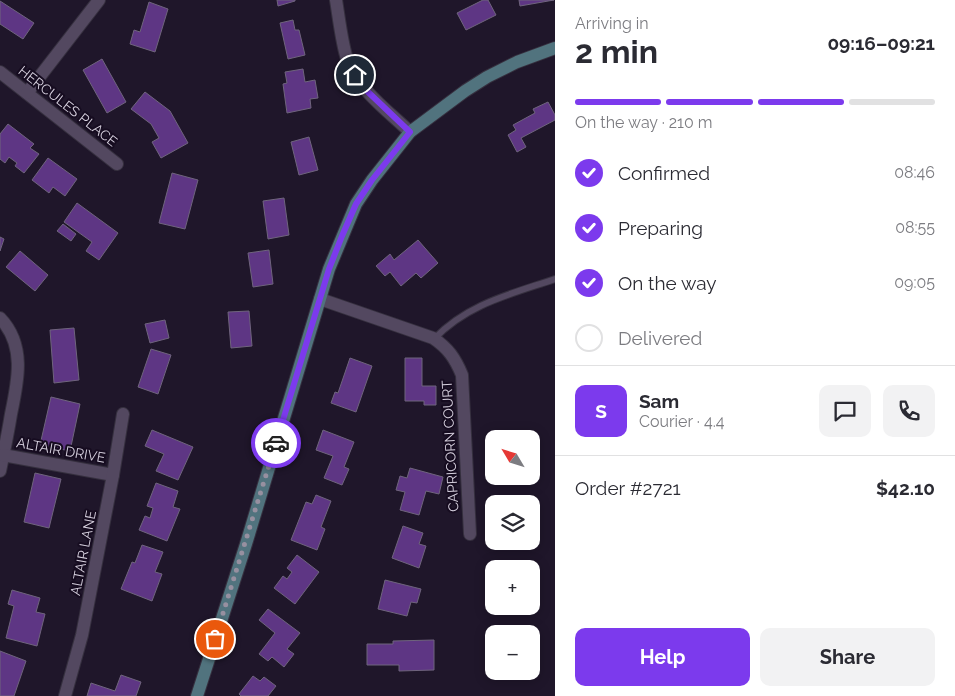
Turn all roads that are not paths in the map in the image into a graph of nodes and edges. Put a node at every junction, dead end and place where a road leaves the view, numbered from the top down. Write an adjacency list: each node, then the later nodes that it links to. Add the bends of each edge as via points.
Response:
1 (99, 0): 5 (street)
2 (336, 0): 6 (street, via 348,60 355,75)
3 (555, 48): 6 (street, via 487,77)
4 (0, 72): 5 (street, HERCULES PLACE)
5 (26, 93): 7 (street, HERCULES PLACE)
6 (410, 132): 9 (street, via 356,204)
7 (117, 164)
8 (555, 279): 11 (lane, via 474,309 452,322)
9 (320, 299): 11 (street, CAPRICORN COURT); 18 (street)
10 (0, 318): 13 (street, ALTAIR DRIVE, via 14,339 19,361 19,379)
11 (434, 339): 16 (street, CAPRICORN COURT, via 446,347 462,375)
12 (123, 414): 15 (street, ALTAIR LANE)
13 (3, 455): 14 (street, ALTAIR DRIVE); 15 (street, ALTAIR DRIVE)
14 (0, 471)
15 (113, 475): 17 (street, ALTAIR LANE, via 82,635)
16 (470, 534)
17 (65, 696)
18 (196, 696)

